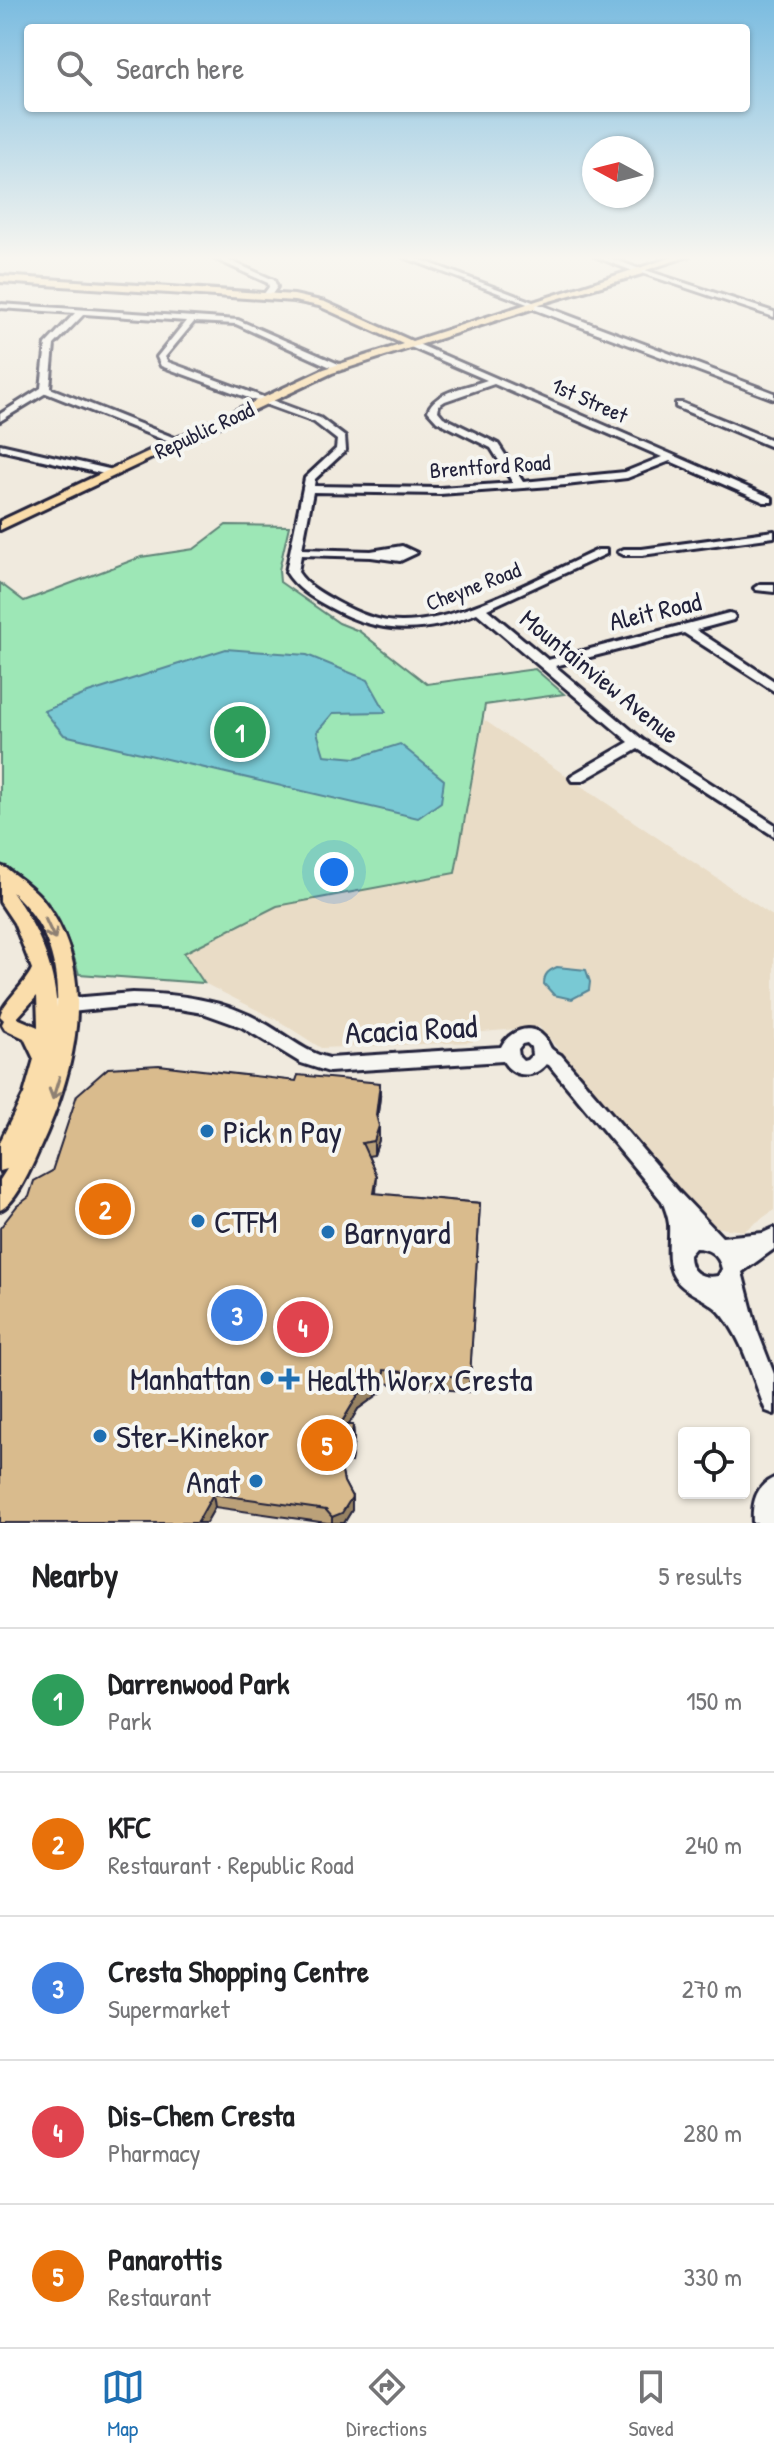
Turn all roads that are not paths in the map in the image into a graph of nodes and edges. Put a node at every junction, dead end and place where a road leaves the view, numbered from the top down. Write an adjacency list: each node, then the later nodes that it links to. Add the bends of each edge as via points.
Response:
1 (66, 327): 10 (street, via 50,344)
2 (185, 327): 12 (street, Cheyne Road, via 161,357 162,363)
3 (254, 327): 8 (street)
4 (373, 327): 7 (main road)
5 (463, 327): 7 (main road, Republic Road)
6 (593, 327): 11 (street)
7 (411, 344): 8 (main road, Republic Road); 9 (street, 1st Street)
8 (338, 367): 12 (main road, Republic Road)
9 (496, 380): 18 (street, 1st Street); 20 (street, via 442,399 433,411 498,448)
10 (45, 389): 14 (street); 15 (street)
11 (774, 396)
12 (264, 401): 15 (main road, Republic Road); 21 (street, Cheyne Road, via 317,420 342,439 341,450 312,473)
13 (679, 405): 16 (street)
14 (0, 418)
15 (177, 442): 19 (main road, Republic Road)
16 (774, 445)
17 (0, 447): 19 (street)
18 (671, 457): 20 (street, Brentford Road, via 621,476); 22 (street, 1st Street)
19 (113, 473): 23 (main road, Republic Road)
20 (520, 485): 21 (street, Brentford Road, via 440,491)
21 (308, 489): 25 (street, Cheyne Road)
22 (772, 500)
23 (0, 526)
24 (774, 534): 27 (street)
25 (297, 552): 28 (street); 31 (street, Cheyne Road, via 292,572 296,579 359,620 422,627)
26 (602, 552): 31 (street, Cheyne Road)
27 (624, 552)
28 (371, 554)
29 (760, 588): 30 (street)
30 (774, 588)
31 (479, 609): 34 (street, Mountainview Avenue)
32 (729, 617): 33 (street, Aleit Road)
33 (687, 630): 34 (street, Aleit Road); 35 (street)
34 (545, 665): 36 (street, Mountainview Avenue)
35 (774, 687)
36 (638, 743): 37 (street); 38 (street, Mountainview Avenue)
37 (577, 778)
38 (774, 831)
39 (0, 872): 42 (main road, one-way to 42, via 32,899 51,929 64,969)
40 (0, 888): 41 (main road, via 27,924)
41 (42, 968): 42 (main road); 43 (main road, via 11,1019 31,1033)
42 (59, 1010): 43 (main road); 45 (street, Acacia Road, via 148,999 202,1005 329,1065 508,1054 510,1043 525,1038 555,1060); 46 (main road, one-way to 46, via 67,1043 52,1102)
43 (44, 1061): 44 (main road, via 21,1126)
44 (0, 1162)
45 (671, 1197): 48 (street); 49 (street, via 679,1221)
46 (0, 1200)
47 (770, 1239): 48 (street); 50 (street)
48 (718, 1245): 49 (street, via 697,1239); 50 (street)
49 (679, 1252): 51 (street, via 684,1275)
50 (732, 1270): 51 (street, via 725,1283); 52 (street)
51 (705, 1287): 52 (street)
52 (746, 1330): 53 (street)
53 (774, 1403)
54 (774, 1490): 55 (street, via 764,1504)
55 (765, 1523)

